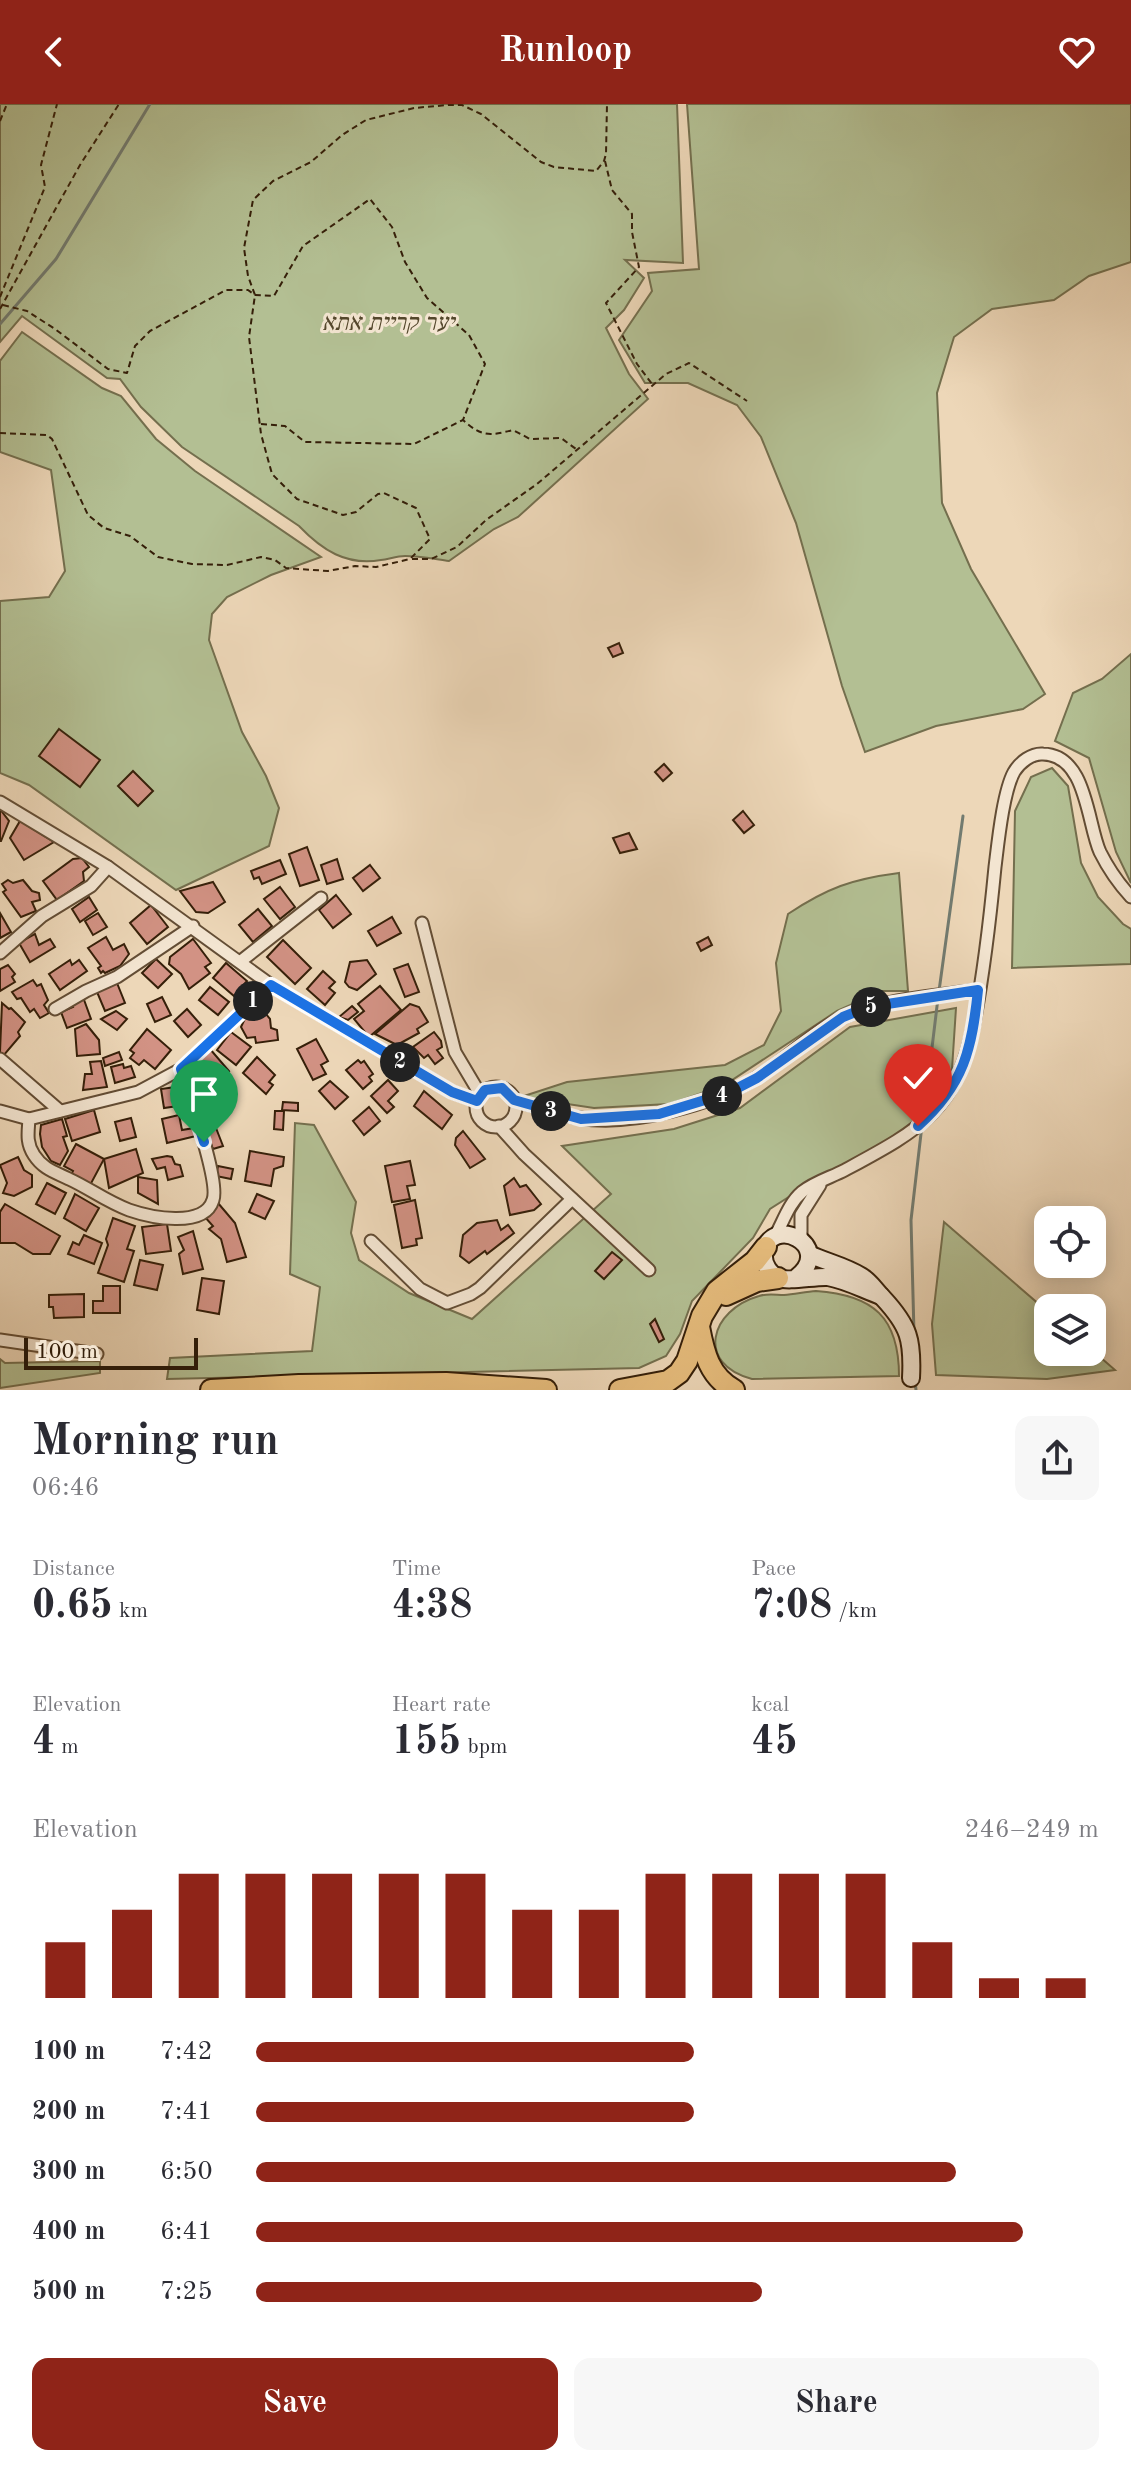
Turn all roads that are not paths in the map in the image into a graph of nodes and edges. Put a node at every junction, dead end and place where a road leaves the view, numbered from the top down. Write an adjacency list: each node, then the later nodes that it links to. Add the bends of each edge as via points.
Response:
1 (0, 802): 2 (street)
2 (108, 867): 6 (street); 7 (street, via 91,886 42,916)
3 (1131, 897): 10 (street, via 1099,850 1080,780 1051,755 1026,759 1014,773 999,831)
4 (321, 898): 8 (street)
5 (422, 923): 14 (street, via 455,1052)
6 (193, 926): 8 (street); 11 (street, via 117,977)
7 (0, 953)
8 (241, 961): 9 (street)
9 (271, 985): 13 (street); 14 (street, via 452,1092)
10 (978, 990): 15 (street, via 868,1007 843,1017 728,1093 659,1114 581,1119); 20 (street, via 961,1074 948,1096 918,1126)
11 (55, 1009)
12 (0, 1059): 17 (street)
13 (181, 1069): 17 (street, via 138,1092); 18 (street, via 214,1191 209,1208 198,1215 168,1218 129,1210 49,1171 27,1143)
14 (478, 1098): 15 (street, via 490,1088 502,1088); 19 (street, via 477,1115)
15 (514, 1100): 19 (street, via 514,1114)
16 (0, 1111): 18 (street)
17 (60, 1111): 18 (street)
18 (29, 1119)
19 (499, 1126): 21 (street)
20 (823, 1182): 22 (street, via 801,1215); 24 (street, via 796,1198)
21 (572, 1199): 23 (street, via 480,1288 447,1303 420,1289); 26 (street)
22 (801, 1238): 24 (street, via 784,1234); 25 (street)
23 (371, 1241)
24 (770, 1243): 27 (street, via 768,1269); 29 (highway, via 717,1291)
25 (809, 1254): 27 (street, via 807,1267); 28 (street, via 861,1276)
26 (649, 1270)
27 (788, 1278): 28 (street, via 830,1277); 29 (highway, via 743,1285)
28 (881, 1296): 33 (street, via 908,1332)
29 (712, 1302): 30 (highway)
30 (699, 1325): 36 (highway, via 679,1373 668,1381); 37 (highway, via 708,1364)
31 (0, 1340): 32 (street)
32 (97, 1354)
33 (911, 1378)
34 (211, 1390): 35 (highway, via 446,1383)
35 (546, 1390)
36 (620, 1390)
37 (734, 1390)

